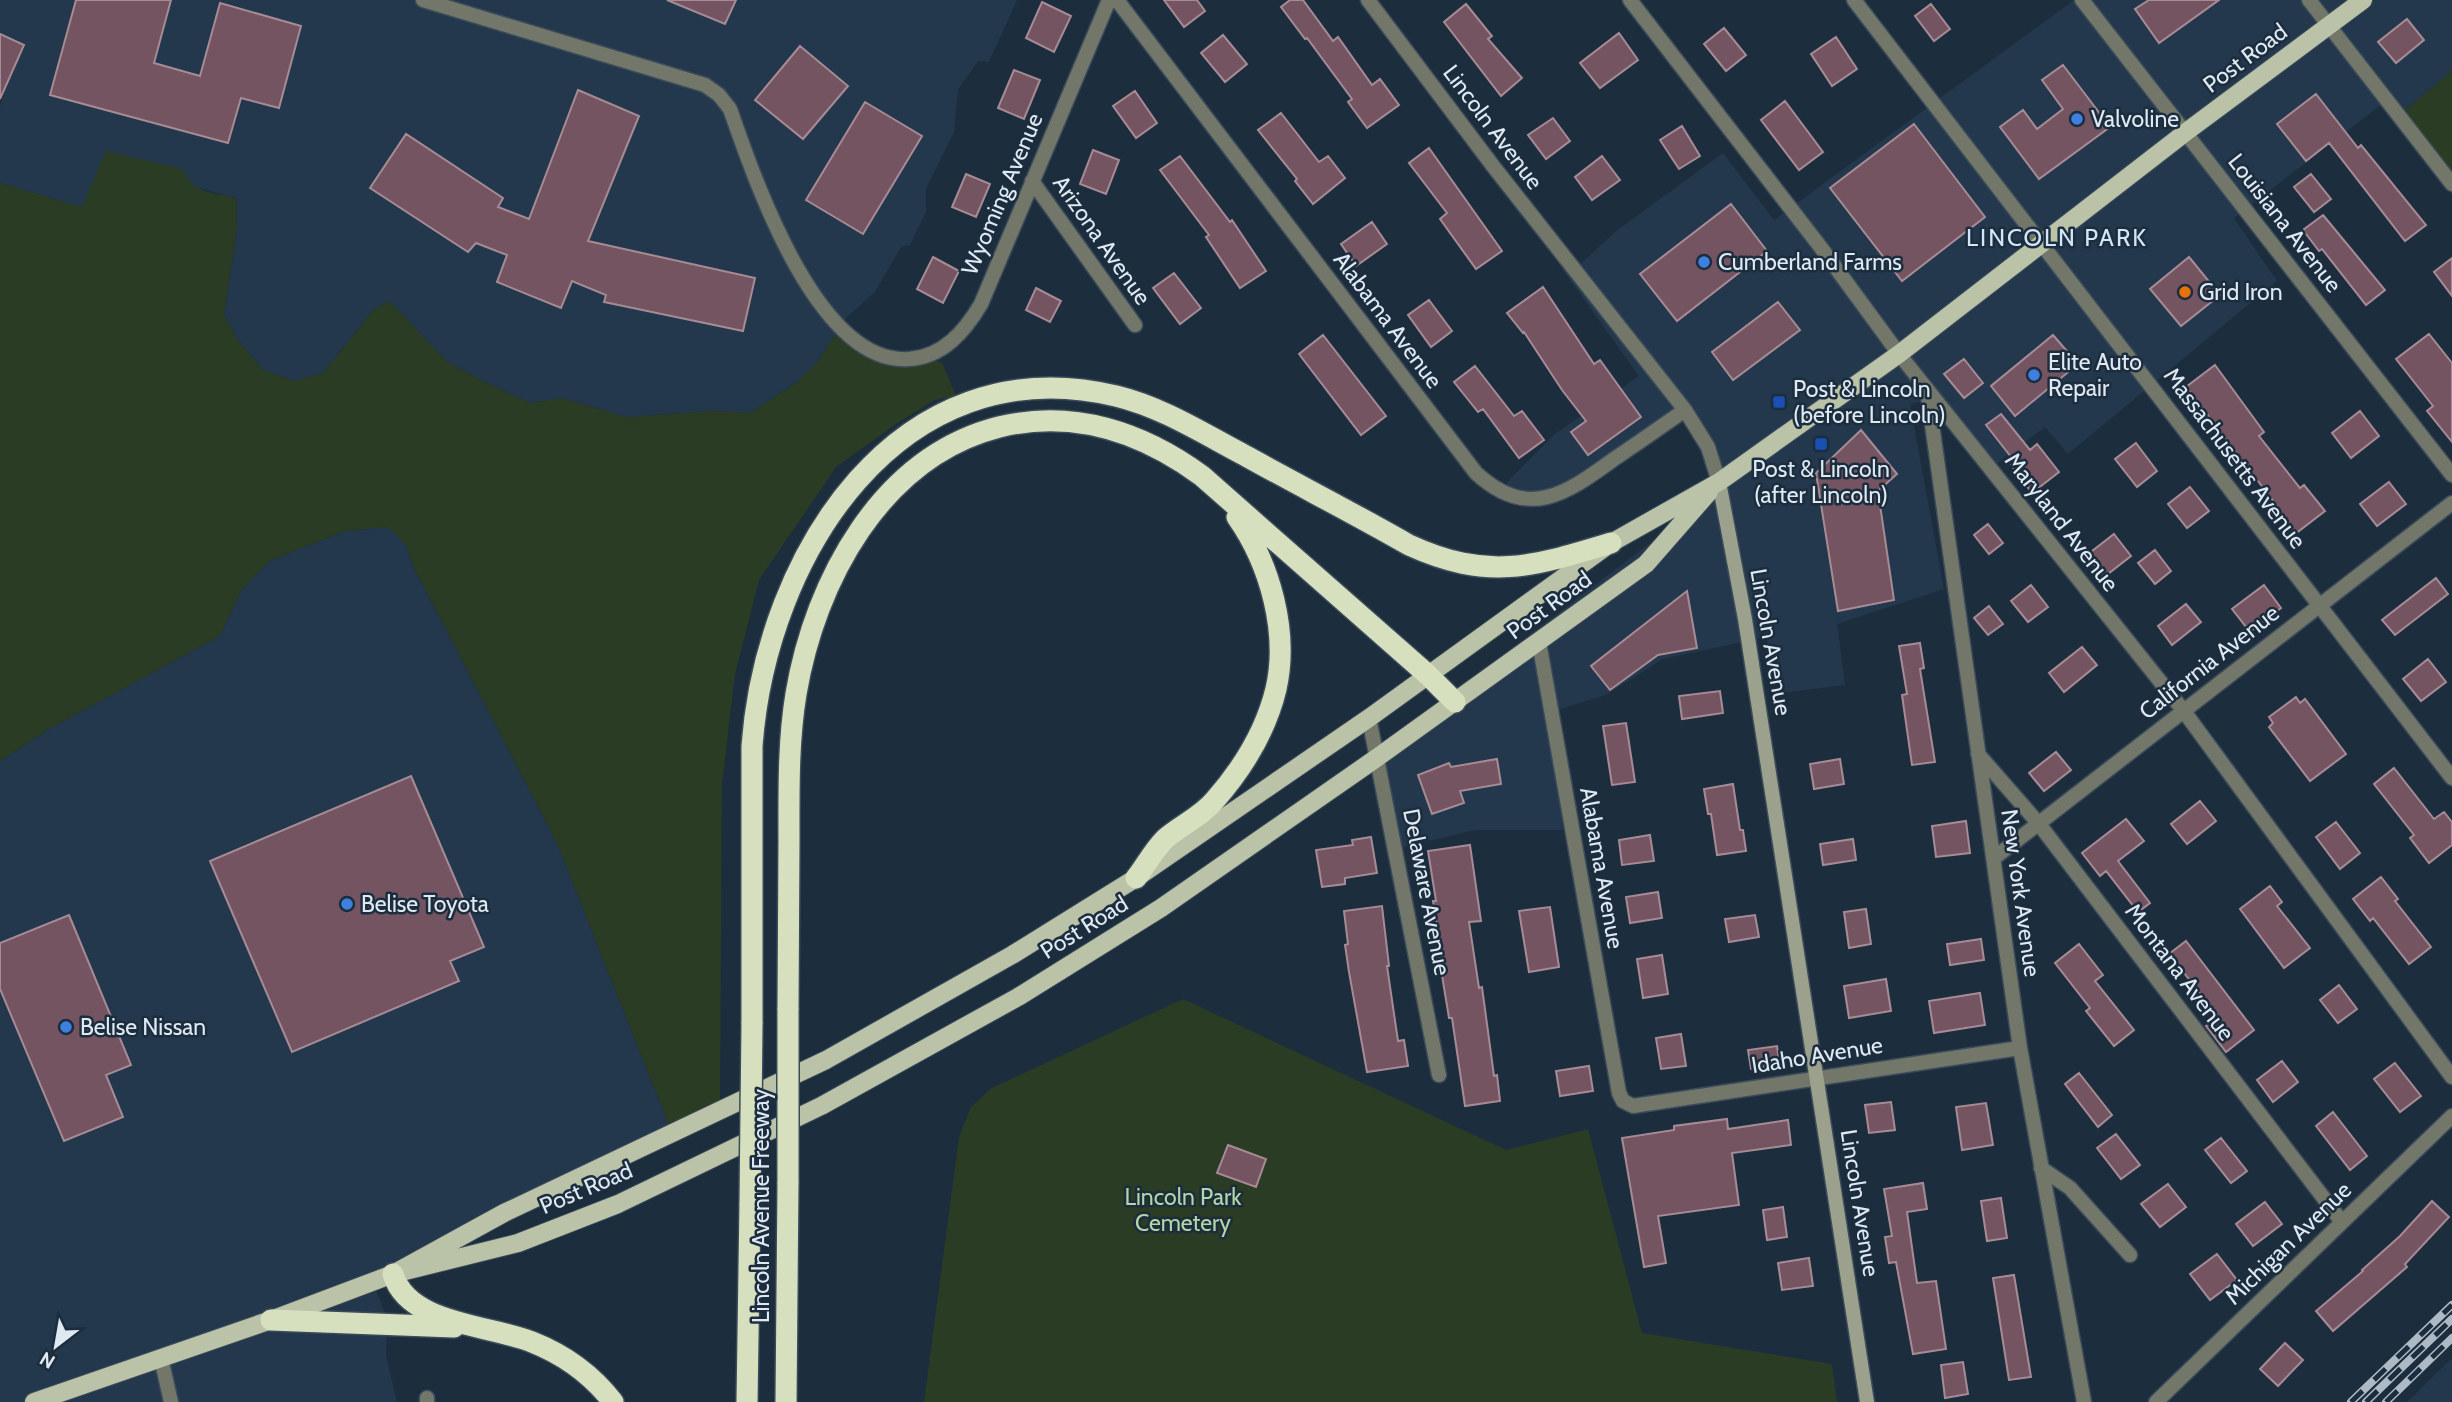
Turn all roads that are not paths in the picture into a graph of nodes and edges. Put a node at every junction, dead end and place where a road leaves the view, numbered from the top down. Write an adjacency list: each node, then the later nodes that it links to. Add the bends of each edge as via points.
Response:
1 (424, 0): 12 (street, Wyoming Avenue, via 705,85 719,95 730,108 768,212 794,265 845,330 893,360 935,353 962,332 981,304)
2 (1109, 0): 12 (street, Wyoming Avenue)
3 (1117, 0): 18 (street, Alabama Avenue, via 1476,473 1492,488 1516,497 1555,495 1578,485)
4 (1368, 0): 18 (street, Lincoln Avenue)
5 (1630, 0): 16 (street, Maryland Avenue)
6 (1854, 0): 14 (street, Massachusetts Avenue)
7 (2082, 0): 11 (street, Louisiana Avenue)
8 (2309, 0): 10 (street)
9 (2363, 0): 10 (main road, Post Road)
10 (2329, 26): 11 (main road, Post Road); 13 (street)
11 (2186, 132): 14 (main road, Post Road); 19 (street, Louisiana Avenue)
12 (1032, 181): 15 (street, Arizona Avenue)
13 (2452, 184)
14 (2043, 244): 16 (main road, Post Road); 24 (street, Massachusetts Avenue)
15 (1135, 325)
16 (1899, 354): 17 (street, Maryland Avenue); 20 (main road, Post Road)
17 (1927, 387): 28 (street, Maryland Avenue); 30 (street, New York Avenue)
18 (1685, 410): 20 (street, Lincoln Avenue, via 1708,447)
19 (2452, 475)
20 (1719, 482): 23 (main road, Post Road); 25 (main road, Post Road, via 1646,564); 39 (street, Lincoln Avenue)
21 (1217, 491): 26 (highway); 35 (highway, via 1244,527 1265,570 1276,616 1276,688 1261,731 1240,769 1213,803 1165,840); 53 (highway, Lincoln Avenue Freeway, bridge, via 1186,464 1150,443 1109,428 1049,420 989,430 953,444 912,471 878,504 854,539 821,606 796,695 789,779)
22 (2452, 503): 24 (street, California Avenue)
23 (1611, 543): 26 (main road, Post Road); 52 (highway, bridge, via 1535,565 1497,567 1442,559 1180,421 1138,403 1072,389 983,397 934,417 879,456 842,497 800,565 771,642 756,712 752,746)
24 (2319, 605): 28 (street, California Avenue); 32 (street, Massachusetts Avenue)
25 (1539, 642): 27 (main road, Post Road); 40 (street, Alabama Avenue)
26 (1428, 675): 27 (highway); 29 (main road, Post Road)
27 (1455, 702): 31 (main road, Post Road)
28 (2183, 710): 33 (street, California Avenue); 38 (street, Maryland Avenue)
29 (1369, 718): 31 (street, Delaware Avenue); 35 (main road, Post Road)
30 (1977, 753): 33 (street, Montana Avenue); 34 (street, New York Avenue)
31 (1378, 757): 37 (street, Delaware Avenue); 45 (main road, Post Road, via 1161,908 1018,997 821,1106 618,1204 518,1243)
32 (2452, 778)
33 (2039, 824): 34 (street, California Avenue); 43 (street, Montana Avenue)
34 (1994, 858): 36 (street, New York Avenue)
35 (1136, 878): 45 (main road, Post Road, via 839,1053 505,1213)
36 (2020, 1048): 39 (street, Idaho Avenue); 42 (street, New York Avenue)
37 (1439, 1075)
38 (2452, 1077)
39 (1818, 1078): 40 (street, Idaho Avenue, via 1633,1106); 54 (street, Lincoln Avenue)
40 (1623, 1101)
41 (2452, 1116): 43 (street, Michigan Avenue)
42 (2041, 1168): 44 (street, via 2065,1182); 55 (street, New York Avenue)
43 (2342, 1222): 56 (street, Michigan Avenue)
44 (2130, 1255)
45 (393, 1274): 46 (main road, Post Road); 47 (highway, via 404,1294 423,1309 448,1320)
46 (271, 1320): 47 (highway); 48 (main road, Post Road)
47 (485, 1327): 51 (highway, via 531,1341 565,1358)
48 (161, 1358): 49 (main road, Post Road); 50 (street)
49 (34, 1402)
50 (171, 1402)
51 (614, 1402)
52 (747, 1402)
53 (786, 1402)
54 (1867, 1402)
55 (2084, 1402)
56 (2156, 1402)

